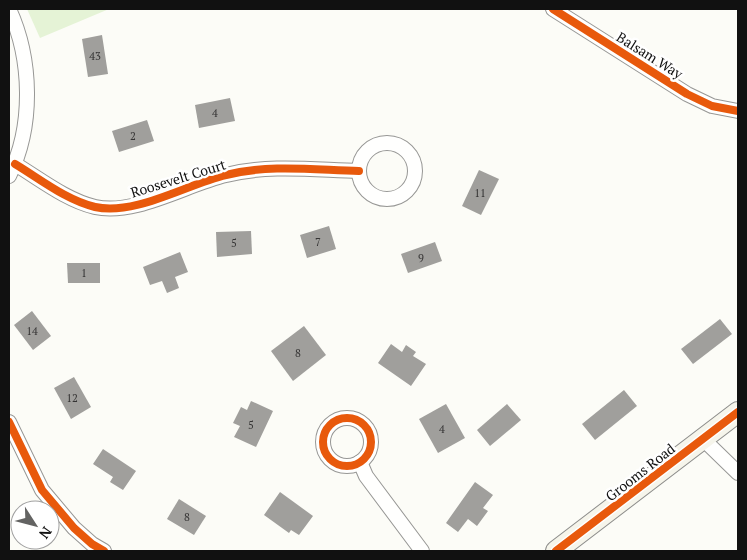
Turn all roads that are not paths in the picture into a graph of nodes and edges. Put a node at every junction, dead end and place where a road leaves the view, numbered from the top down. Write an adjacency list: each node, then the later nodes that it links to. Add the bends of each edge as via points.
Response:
1 (9, 9): 4 (street, via 17,27 26,86 25,123)
2 (553, 9): 3 (street, Balsam Way, via 687,94 712,106)
3 (738, 111)
4 (12, 170): 5 (street, Roosevelt Court, via 95,207 113,209 227,174 269,169)
5 (359, 171): 5 (street, via 368,192 389,200 409,189 415,166 402,147 379,144 362,159)
6 (738, 412): 8 (street, Grooms Road)
7 (9, 422): 11 (street, via 42,490 74,528)
8 (703, 438): 10 (street); 13 (street, Grooms Road)
9 (360, 462): 12 (street, via 366,476)
10 (738, 473)
11 (104, 551)
12 (422, 551)
13 (556, 551)

